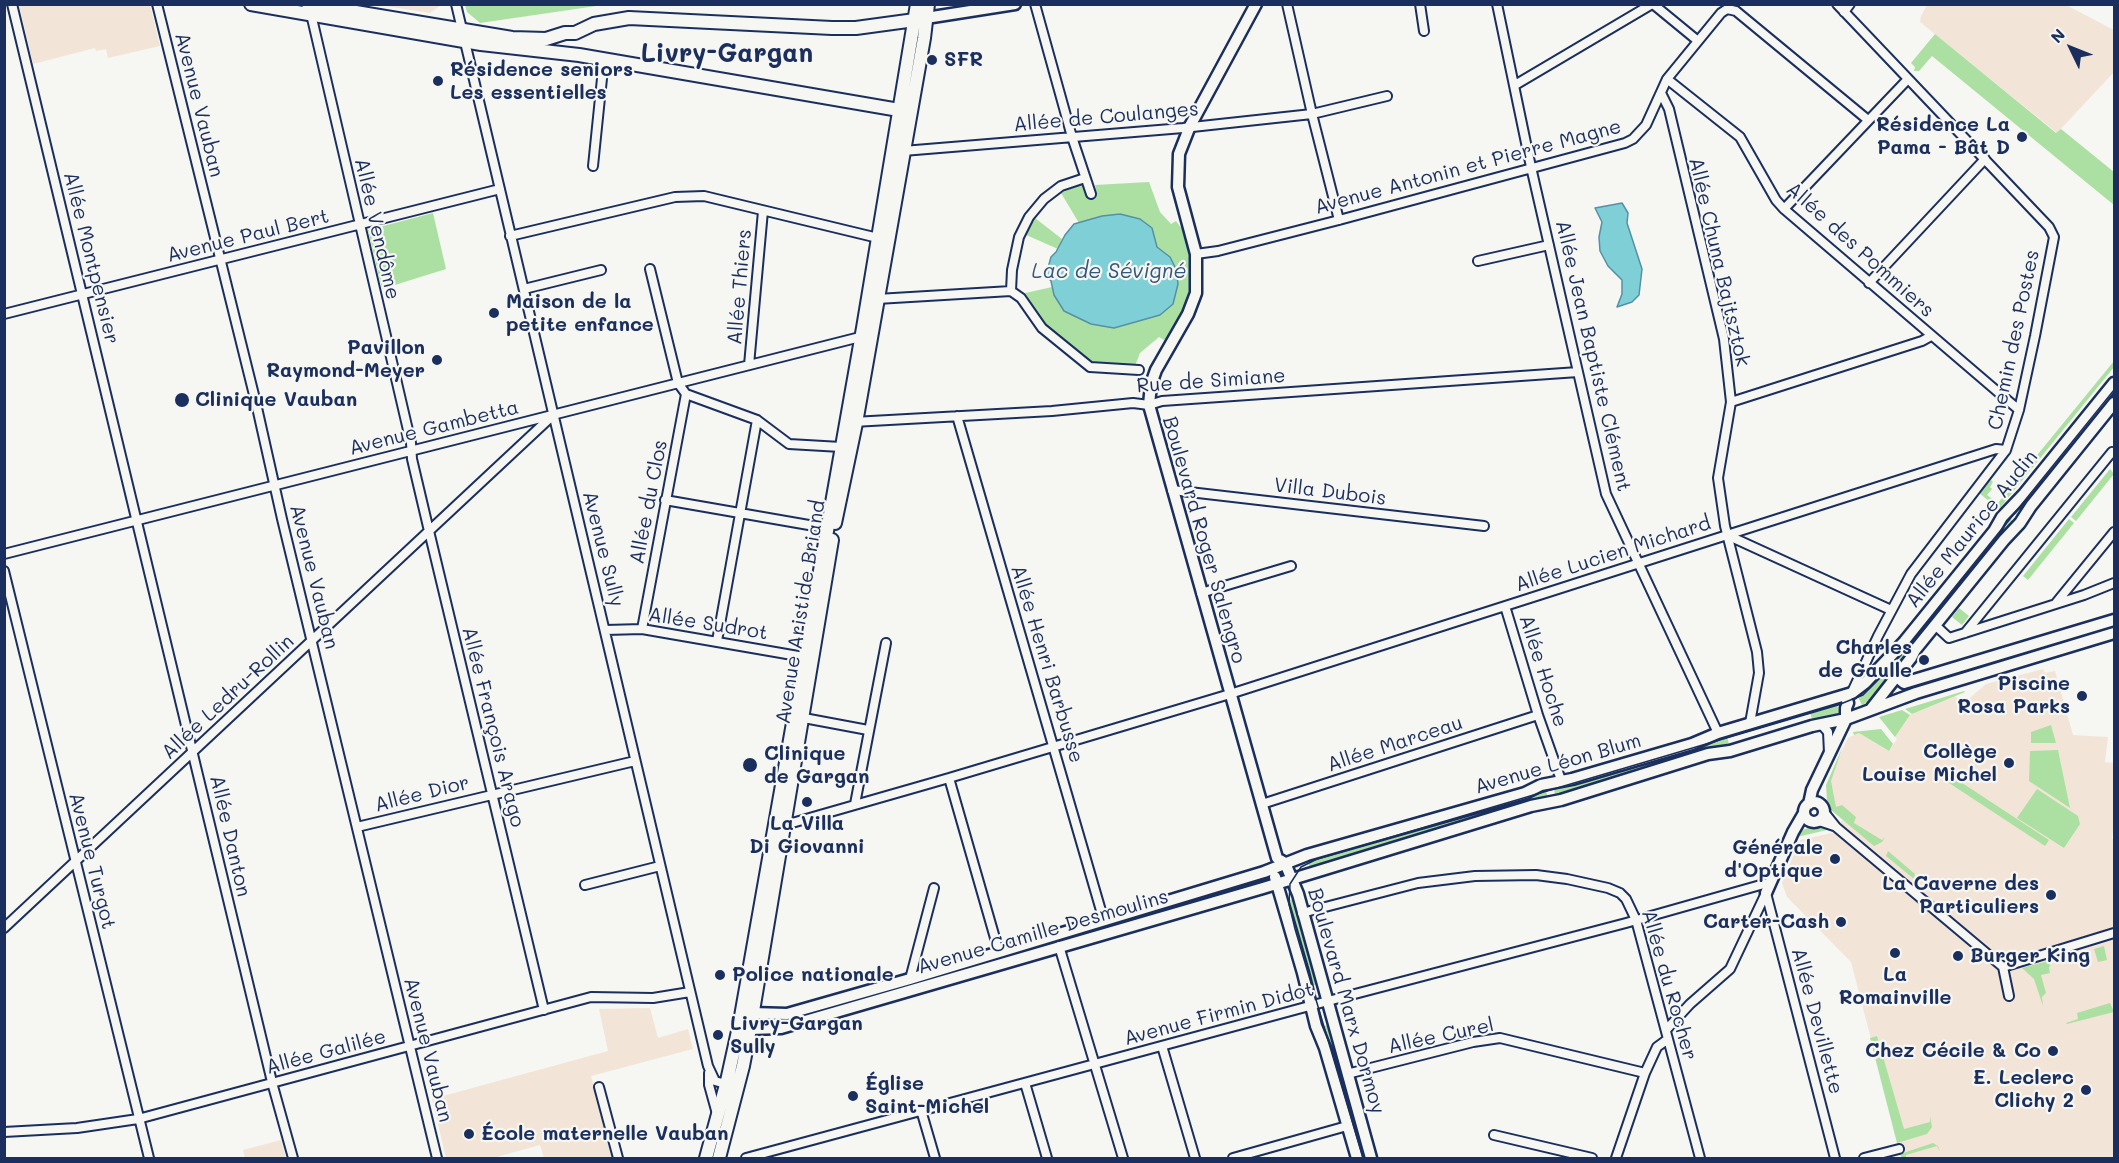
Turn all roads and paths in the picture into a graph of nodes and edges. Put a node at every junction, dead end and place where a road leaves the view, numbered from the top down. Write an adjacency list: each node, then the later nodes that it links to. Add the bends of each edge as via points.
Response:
1 (12, 4): 57 (street, Allée Montpensier)
2 (157, 4): 50 (street, Avenue Vauban)
3 (251, 4): 16 (main road)
4 (456, 4): 21 (street, Avenue Sully)
5 (917, 4): 18 (main road)
6 (928, 4): 18 (main road)
7 (1015, 4): 18 (main road)
8 (1035, 4): 34 (street)
9 (1256, 4): 33 (main road, Boulevard Roger Salengro)
10 (1287, 4): 31 (street)
11 (1420, 4): 19 (street)
12 (1497, 4): 27 (street, Allée Jean Baptiste Clément)
13 (1652, 4): 22 (street); 27 (street)
14 (1836, 4): 17 (street, Chemin des Postes)
15 (1850, 4): 17 (street)
16 (309, 9): 21 (main road); 45 (street, Allée Vendôme)
17 (1844, 12): 26 (street, Chemin des Postes)
18 (921, 19): 20 (main road, via 832,28 630,18 594,24); 30 (main road, Avenue Aristide Briand); 30 (main road, Avenue Aristide Briand, via 911,79 915,86)
19 (1425, 31)
20 (575, 33): 21 (main road, via 546,39); 23 (main road, via 569,45)
21 (463, 36): 23 (main road); 40 (street, Avenue Sully)
22 (1698, 41): 25 (street, Avenue Antonin et Pierre Magne); 32 (street, Avenue Antonin et Pierre Magne, via 1721,13 1732,9)
23 (579, 55): 24 (main road)
24 (604, 59): 30 (main road); 37 (street)
25 (1667, 79): 28 (street, Avenue Antonin et Pierre Magne); 42 (street, Allée des Pommiers, via 1740,137)
26 (1908, 79): 32 (street); 36 (street, Chemin des Postes)
27 (1515, 86): 38 (street, Allée Jean Baptiste Clément)
28 (1660, 93): 38 (street, Avenue Antonin et Pierre Magne, via 1647,125 1633,139); 68 (street, Allée Chuna Bajtsztok, via 1669,109 1724,339)
29 (1387, 96): 31 (street, Allée de Coulanges)
30 (905, 108): 35 (main road, Avenue Aristide Briand); 47 (main road, Avenue Aristide Briand)
31 (1312, 114): 33 (street, Allée de Coulanges); 44 (street)
32 (1868, 120): 42 (street)
33 (1190, 126): 34 (street, Allée de Coulanges); 49 (main road, Boulevard Roger Salengro, via 1181,148 1178,172)
34 (1072, 137): 35 (street, Allée de Coulanges); 39 (street)
35 (903, 151): 58 (main road, Avenue Aristide Briand)
36 (1985, 159): 54 (street); 71 (street, Chemin des Postes, via 2049,226 2054,237)
37 (593, 166)
38 (1531, 167): 44 (street, Avenue Antonin et Pierre Magne); 48 (street, Allée Jean Baptiste Clément)
39 (1085, 178): 41 (street); 56 (street, via 1061,186 1029,217 1019,237)
40 (500, 189): 45 (street, Avenue Paul Bert); 46 (street, Avenue Sully)
41 (1091, 194)
42 (1784, 209): 54 (street, Allée des Pommiers)
43 (763, 211): 46 (street, via 704,196 675,197); 47 (street); 62 (street, Allée Thiers)
44 (1339, 220): 49 (street, Avenue Antonin et Pierre Magne)
45 (359, 226): 50 (street, Avenue Paul Bert); 78 (street, Allée Vendôme)
46 (510, 236): 55 (street, Avenue Sully)
47 (878, 238): 60 (main road, Avenue Aristide Briand)
48 (1549, 245): 51 (street); 64 (street, Allée Jean Baptiste Clément)
49 (1196, 254): 70 (main road, Boulevard Roger Salengro, via 1196,293 1188,315 1156,370)
50 (220, 260): 57 (street, Avenue Paul Bert); 80 (street, Avenue Vauban)
51 (1478, 261)
52 (650, 269): 66 (street)
53 (601, 270): 55 (street)
54 (1869, 283): 61 (street, Allée des Pommiers)
55 (524, 289): 72 (street, Avenue Sully)
56 (1011, 291): 58 (street); 63 (street, via 1021,298 1042,328 1090,367)
57 (83, 294): 59 (street, Avenue Paul Bert); 84 (street, Allée Montpensier)
58 (877, 299): 60 (main road, Avenue Aristide Briand)
59 (4, 314)
60 (866, 336): 62 (street, Avenue Gambetta); 75 (main road, Avenue Aristide Briand)
61 (1931, 336): 68 (street); 71 (street, Allée des Pommiers)
62 (749, 365): 66 (street, Avenue Gambetta)
63 (1139, 370)
64 (1578, 372): 70 (street, Rue de Simiane); 91 (street, Allée Jean Baptiste Clément, via 1606,494)
65 (2115, 382): 111 (main road, Allée Maurice Audin)
66 (678, 383): 67 (street); 72 (street, Avenue Gambetta)
67 (686, 394): 74 (street); 82 (street, Allée du Clos)
68 (1731, 402): 89 (street, Allée Chuna Bajtsztok, via 1718,478)
69 (2115, 403): 100 (main road, Allée Maurice Audin)
70 (1149, 405): 73 (street, Rue de Simiane); 81 (main road, Boulevard Roger Salengro)
71 (2019, 410): 77 (street, Chemin des Postes)
72 (552, 415): 78 (street, Avenue Gambetta); 87 (street, Allée Ledru-Rollin); 102 (street, Avenue Sully)
73 (957, 416): 75 (street, Rue de Simiane); 124 (street, Allée Henri Barbusse)
74 (757, 420): 76 (street, via 789,444); 83 (street)
75 (851, 422): 76 (main road, Avenue Aristide Briand); 118 (main road, Avenue Aristide Briand)
76 (841, 447): 86 (main road, Avenue Aristide Briand)
77 (2006, 450): 89 (street, Allée Lucien Michard, via 1996,449); 98 (street, Chemin des Postes, via 1911,574)
78 (412, 451): 80 (street, Avenue Gambetta); 87 (street, Allée François Arago)
79 (2112, 452): 103 (street)
80 (275, 485): 84 (street, Avenue Gambetta); 105 (street, Avenue Vauban)
81 (1172, 490): 85 (street, Villa Dubois); 95 (main road, Boulevard Roger Salengro)
82 (665, 501): 83 (street); 101 (street, Allée du Clos)
83 (739, 513): 86 (street); 106 (street)
84 (138, 520): 90 (street, Avenue Gambetta); 125 (street, Allée Danton)
85 (1484, 526)
86 (826, 528): 109 (main road, Avenue Aristide Briand)
87 (429, 531): 105 (street, Allée Ledru-Rollin); 130 (street, Allée François Arago)
88 (2115, 532): 96 (street)
89 (1727, 535): 91 (street, Allée Lucien Michard); 98 (street); 120 (street, Allée Chuna Bajtsztok, via 1757,652 1759,673)
90 (4, 554)
91 (1640, 563): 97 (street, Allée Lucien Michard); 123 (street, Allée Jean Baptiste Clément)
92 (1291, 566): 95 (street)
93 (4, 571): 136 (street, Avenue Turgot)
94 (2115, 583): 96 (street)
95 (1201, 593): 114 (main road, Boulevard Roger Salengro)
96 (2055, 604): 103 (street)
97 (1505, 606): 114 (street, Allée Lucien Michard); 117 (street, Allée Hoche)
98 (1892, 610): 108 (street, Chemin des Postes)
99 (2115, 620): 113 (main road)
100 (1935, 625): 103 (street, via 1949,638); 110 (main road, Allée Maurice Audin)
101 (642, 629): 102 (street, Allée Sudrot); 106 (street, Allée Sudrot)
102 (606, 630): 127 (street, Avenue Sully)
103 (1965, 633)
104 (2115, 633): 116 (main road, Avenue Léon Blum)
105 (312, 640): 125 (street, Allée Ledru-Rollin); 135 (street, Avenue Vauban)
106 (717, 641): 109 (street, Allée Sudrot)
107 (886, 643): 122 (street)
108 (1870, 654): 111 (street); 115 (street, Chemin des Postes)
109 (804, 657): 160 (main road, Avenue Aristide Briand)
110 (1911, 658): 112 (main road, Allée Maurice Audin); 113 (main road)
111 (1882, 665): 112 (main road); 115 (main road, Allée Maurice Audin)
112 (1896, 676): 113 (main road, via 1904,683); 116 (main road, Allée Maurice Audin)
113 (1923, 676)
114 (1230, 694): 124 (street, Allée Lucien Michard); 132 (main road, Boulevard Roger Salengro)
115 (1849, 694): 119 (main road); 120 (main road, Avenue Léon Blum)
116 (1871, 709): 119 (main road, Avenue Léon Blum)
117 (1538, 715): 129 (street, Allée Hoche); 132 (street, Allée Marceau)
118 (804, 718): 122 (street); 134 (main road, Avenue Aristide Briand)
119 (1846, 719): 121 (main road, Avenue Léon Blum); 126 (main road)
120 (1750, 723): 123 (main road, Avenue Léon Blum)
121 (1821, 724): 126 (street, via 1828,732); 139 (main road, Avenue Léon Blum)
122 (868, 730): 131 (street)
123 (1718, 733): 129 (main road, Avenue Léon Blum, via 1692,744)
124 (1054, 746): 128 (street, Allée Lucien Michard); 147 (street, Allée Henri Barbusse)
125 (193, 752): 136 (street, Allée Ledru-Rollin); 171 (street, Allée Danton)
126 (1829, 753): 133 (main road, via 1815,783)
127 (635, 761): 130 (street, Allée Dior); 138 (street, Avenue Sully)
128 (949, 778): 131 (street, Allée Lucien Michard); 151 (street)
129 (1561, 780): 137 (main road, Avenue Léon Blum)
130 (492, 794): 135 (street, Allée Dior); 158 (street, Allée François Arago)
131 (855, 804): 134 (street, Allée Lucien Michard)
132 (1262, 804): 137 (main road, Boulevard Roger Salengro)
133 (1814, 812): 140 (main road, via 1793,832); 152 (street)
134 (785, 825): 159 (main road, Avenue Aristide Briand)
135 (357, 827): 164 (street, Avenue Vauban)
136 (75, 862): 148 (street, Allée Ledru-Rollin); 175 (street, Avenue Turgot)
137 (1279, 863): 139 (main road, Boulevard Marx Dormoy); 141 (main road, Boulevard Marx Dormoy); 147 (main road, Avenue Camille Desmoulins, via 1264,872)
138 (660, 867): 142 (street); 154 (street, Avenue Sully)
139 (1292, 879): 141 (main road, Avenue Léon Blum); 145 (main road, Boulevard Marx Dormoy)
140 (1771, 882): 144 (main road); 146 (street, Avenue Firmin Didot)
141 (1276, 883): 150 (main road, Avenue Camille Desmoulins); 157 (main road, Boulevard Marx Dormoy)
142 (585, 885)
143 (934, 888): 153 (street)
144 (1766, 893): 161 (street, via 1730,969); 197 (street, Allée Devillette)
145 (1302, 913): 146 (street, Allée du Rocher, via 1418,883 1525,875 1608,888 1626,899); 156 (main road, Boulevard Marx Dormoy)
146 (1635, 920): 156 (street, Avenue Firmin Didot); 161 (street, Allée du Rocher)
147 (1104, 921): 151 (main road, Avenue Camille Desmoulins)
148 (4, 928)
149 (2115, 933): 152 (street)
150 (1059, 946): 160 (main road, Avenue Camille Desmoulins, via 781,1028); 165 (street)
151 (999, 952): 153 (main road, Avenue Camille Desmoulins)
152 (2003, 967): 155 (street)
153 (910, 979): 159 (main road, Avenue Camille Desmoulins, via 787,1014)
154 (690, 992): 158 (street, Allée Galilée, via 653,998 591,997); 166 (street, Avenue Sully)
155 (2009, 996)
156 (1328, 1001): 157 (street, Avenue Firmin Didot); 168 (main road, Boulevard Marx Dormoy)
157 (1311, 1006): 163 (street, Avenue Firmin Didot); 176 (main road, Boulevard Marx Dormoy)
158 (544, 1010): 164 (street, Allée Galilée)
159 (753, 1013): 160 (main road, Avenue Aristide Briand)
160 (745, 1025): 169 (main road, Avenue Aristide Briand); 185 (main road, Avenue Aristide Briand, via 743,1066)
161 (1666, 1030): 162 (street, Allée du Rocher)
162 (1668, 1039): 167 (street, via 1657,1047); 196 (street, Allée du Rocher)
163 (1162, 1046): 165 (street, Avenue Firmin Didot); 190 (street)
164 (410, 1047): 171 (street, Allée Galilée); 182 (street, Avenue Vauban)
165 (1095, 1065): 170 (street, Avenue Firmin Didot); 189 (street)
166 (708, 1066): 169 (street, via 715,1081); 174 (street, Avenue Sully)
167 (1645, 1073): 168 (street, Allée Curel, via 1500,1038); 195 (street)
168 (1347, 1074): 193 (main road, Boulevard Marx Dormoy)
169 (727, 1081): 174 (main road, Avenue Aristide Briand)
170 (1025, 1083): 173 (street, Avenue Firmin Didot); 188 (street)
171 (273, 1084): 175 (street, Allée Galilée); 181 (street, Allée Danton)
172 (599, 1087): 183 (street)
173 (921, 1110): 186 (street, Avenue Firmin Didot); 187 (street)
174 (717, 1116): 184 (main road, Avenue Aristide Briand)
175 (138, 1119): 177 (street, Allée Galilée, via 77,1128); 180 (street, Avenue Turgot)
176 (1347, 1126): 191 (street); 192 (main road, Boulevard Marx Dormoy)
177 (4, 1132)
178 (1494, 1135): 194 (street)
179 (1899, 1149): 198 (street)
180 (148, 1158)
181 (293, 1158)
182 (437, 1158)
183 (618, 1158)
184 (706, 1158)
185 (719, 1158)
186 (746, 1158)
187 (935, 1158)
188 (1047, 1158)
189 (1123, 1158)
190 (1195, 1158)
191 (1233, 1158)
192 (1357, 1158)
193 (1371, 1158)
194 (1592, 1158)
195 (1616, 1158)
196 (1700, 1158)
197 (1835, 1158)
198 (1864, 1158)

